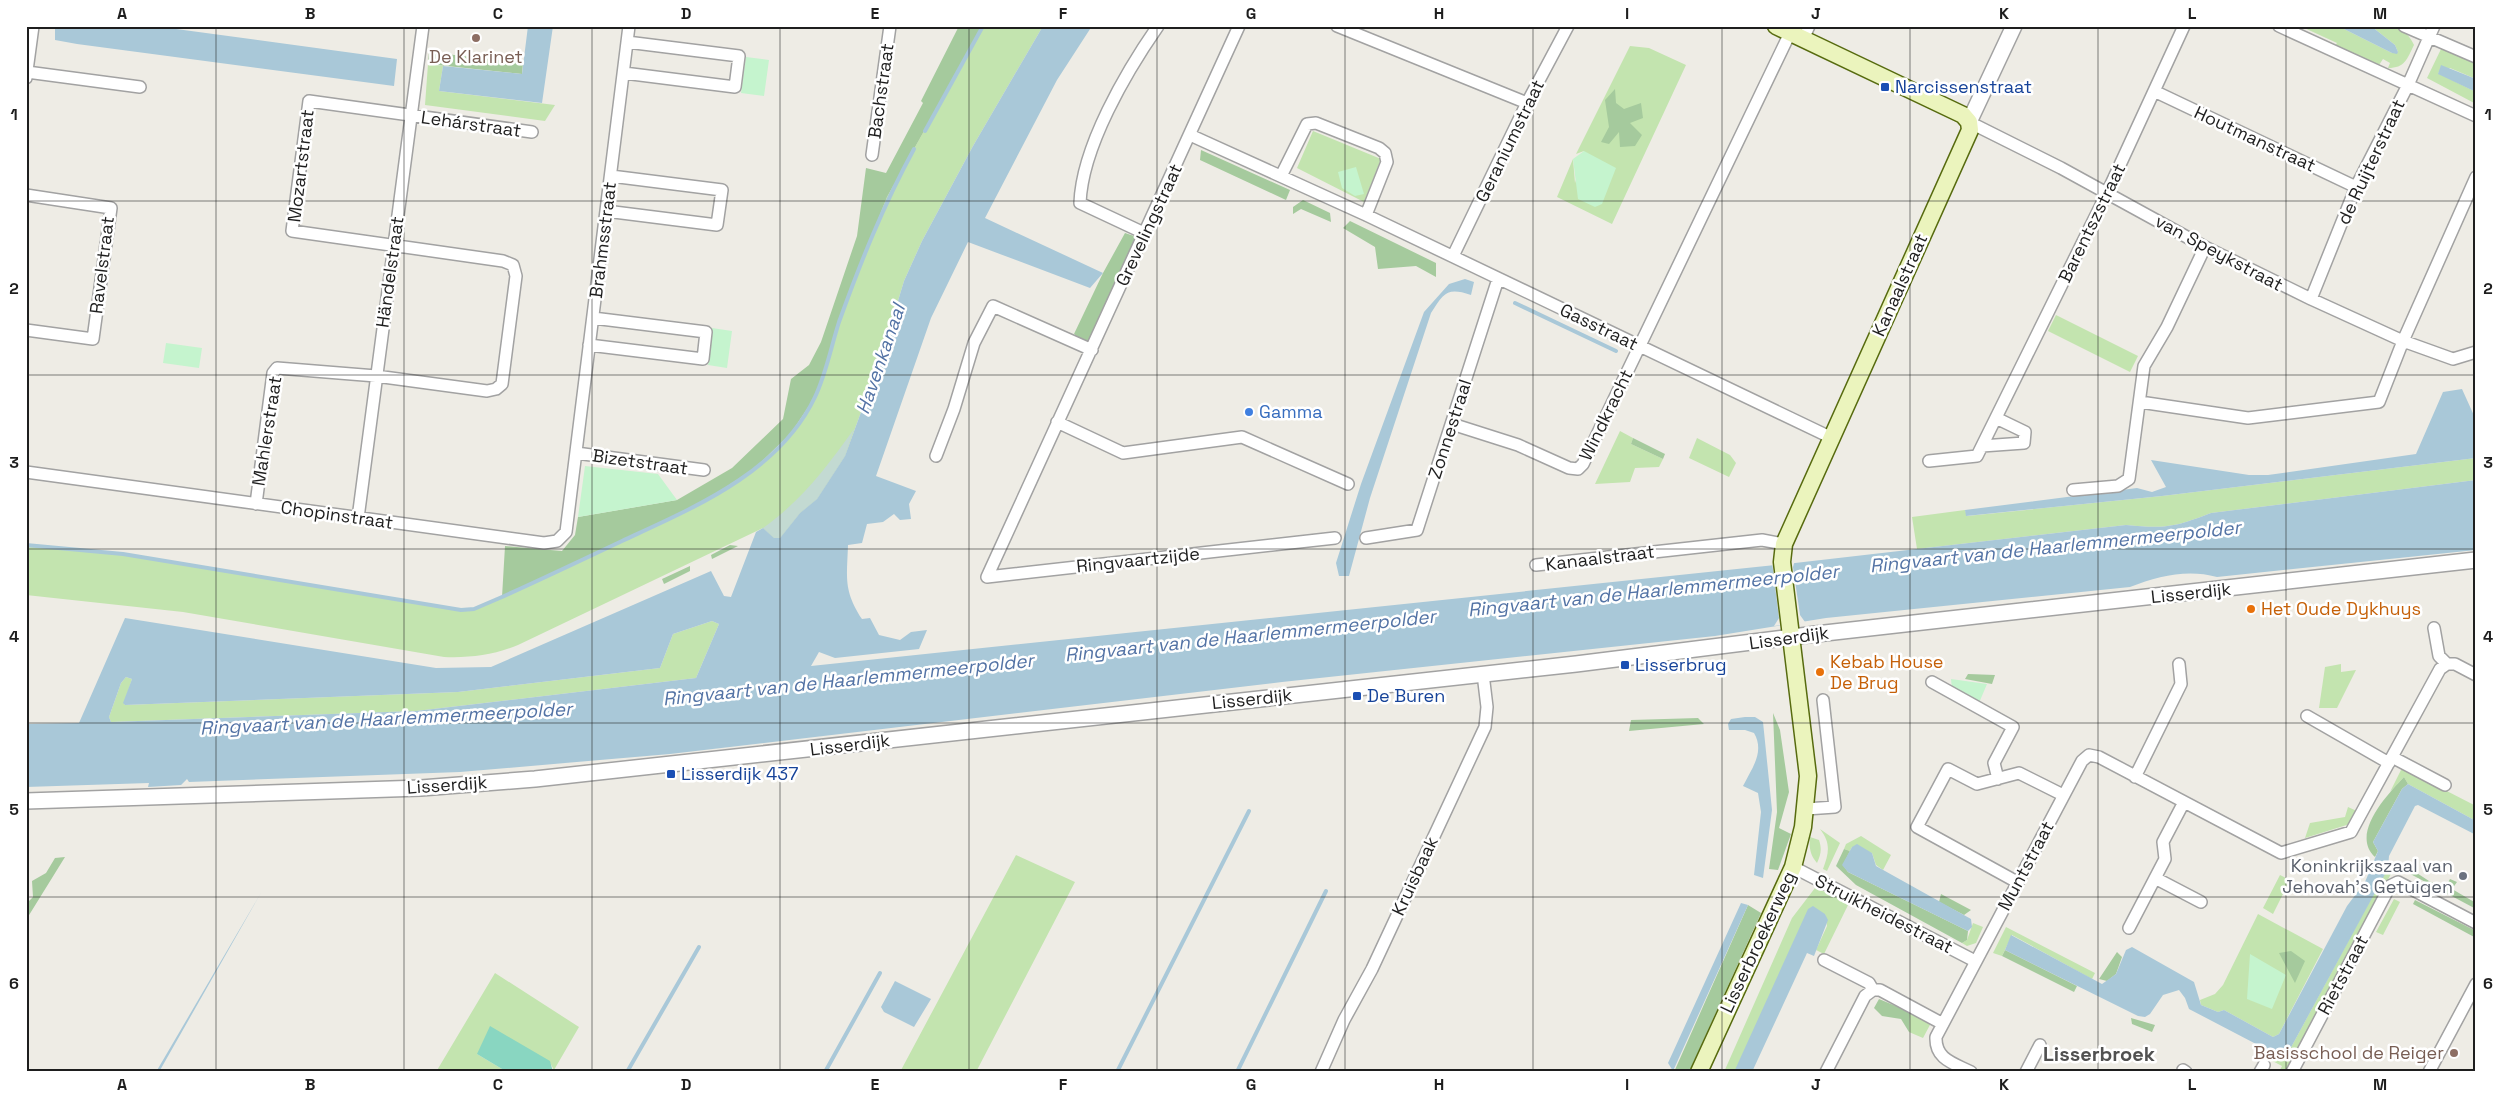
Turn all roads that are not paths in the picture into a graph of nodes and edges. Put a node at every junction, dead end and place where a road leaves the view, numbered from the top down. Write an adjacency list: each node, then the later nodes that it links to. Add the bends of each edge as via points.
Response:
1 (33, 26): 18 (street)
2 (423, 26): 23 (street, Händelstraat)
3 (629, 26): 15 (street, Brahmsstraat)
4 (890, 26): 28 (street, Bachstraat)
5 (1158, 26): 37 (street, via 1129,68 1080,182 1080,203)
6 (1337, 26): 22 (street)
7 (1568, 26): 22 (street, Geraniumstraat)
8 (2014, 26): 25 (street, Kanaalstraat)
9 (2184, 26): 21 (street, Barentszstraat)
10 (2279, 26): 19 (street)
11 (2404, 26): 14 (street)
12 (1237, 27): 27 (street, Grevelingstraat)
13 (1794, 31): 25 (main road, via 1956,112); 47 (street)
14 (2431, 31): 16 (street); 19 (street, de Ruijterstraat)
15 (627, 42): 17 (street, Brahmsstraat); 17 (street, via 739,56 735,87)
16 (2476, 57)
17 (624, 73): 29 (street, Brahmsstraat)
18 (27, 75): 20 (street)
19 (2408, 84): 24 (street); 32 (street, de Ruijterstraat)
20 (140, 88)
21 (2154, 91): 32 (street, Houtmanstraat); 33 (street, Barentszstraat)
22 (1527, 103): 40 (street, Geraniumstraat)
23 (411, 115): 26 (street, Lehárstraat); 38 (street, Händelstraat); 38 (street, Mozartstraat, via 309,101 292,232)
24 (2476, 116)
25 (1969, 122): 33 (street, van Speykstraat); 55 (main road, Kanaalstraat, via 1968,136)
26 (532, 132)
27 (1190, 135): 30 (street, Gasstraat); 37 (street, Grevelingstraat)
28 (872, 155)
29 (611, 176): 35 (street, Brahmsstraat); 35 (street, via 722,190 717,226)
30 (1281, 176): 36 (street, Gasstraat); 36 (street, via 1307,124 1316,124 1379,148 1386,153 1387,162)
31 (2476, 177): 45 (street)
32 (2356, 187): 42 (street, de Ruijterstraat)
33 (2107, 193): 39 (street, van Speykstraat); 52 (street, Barentszstraat)
34 (26, 195): 44 (street, Ravelstraat, via 111,208 93,339)
35 (606, 211): 43 (street, Brahmsstraat)
36 (1366, 215): 40 (street, Gasstraat)
37 (1144, 233): 48 (street, Grevelingstraat)
38 (394, 245): 50 (street, Händelstraat); 50 (street, via 513,265 516,276 502,384 487,391)
39 (2205, 247): 42 (street, van Speykstraat); 51 (street, via 2167,327 2144,366)
40 (1452, 256): 41 (street, Gasstraat)
41 (1498, 279): 47 (street, Gasstraat); 54 (street, Zonnestraal)
42 (2311, 299): 45 (street, van Speykstraat)
43 (593, 318): 46 (street, Brahmsstraat); 46 (street, via 706,332 705,342 703,359)
44 (26, 330)
45 (2403, 341): 49 (street, van Speykstraat, via 2453,359); 51 (street, via 2379,402 2371,405 2248,418)
46 (590, 345): 57 (street, Brahmsstraat)
47 (1639, 347): 54 (street, Windkracht, via 1578,469); 55 (street, Gasstraat)
48 (1092, 350): 53 (street, Grevelingstraat); 58 (street, via 993,306 974,343)
49 (2476, 352)
50 (376, 376): 64 (street, Mahlerstraat, via 277,368 273,373); 65 (street, Händelstraat)
51 (2140, 402): 63 (street, via 2129,479 2118,486)
52 (1996, 418): 56 (street, Barentszstraat); 56 (street, via 2025,432 2024,443)
53 (1057, 422): 62 (street, via 1123,453 1242,438); 66 (street, Grevelingstraat)
54 (1452, 424): 68 (street, Zonnestraal, via 1417,530)
55 (1832, 438): 69 (main road, Kanaalstraat)
56 (1982, 446): 59 (street, via 1977,456)
57 (576, 453): 60 (street, Bizetstraat); 65 (street, Chopinstraat, via 566,532 557,541 544,543)
58 (936, 456)
59 (1929, 461)
60 (704, 470)
61 (26, 472): 64 (street, Chopinstraat)
62 (1348, 484)
63 (2074, 490)
64 (256, 504): 65 (street, Chopinstraat)
65 (358, 518)
66 (1006, 536): 67 (street, Ringvaartzijde, via 987,577)
67 (1335, 538)
68 (1366, 538)
69 (1784, 544): 71 (main road, Kanaalstraat); 72 (street, Kanaalstraat, via 1762,540)
70 (2476, 560): 74 (street, Lisserdijk)
71 (1782, 562): 74 (main road, Lisserbroekerweg)
72 (1536, 566)
73 (2434, 628): 76 (street, via 2439,656)
74 (1791, 631): 77 (street, Lisserdijk); 89 (main road, Lisserbroekerweg, via 1808,776)
75 (2179, 664): 83 (street, via 2182,684)
76 (2446, 664): 78 (street, via 2455,664); 82 (street, Muntstraat, via 2440,669)
77 (1482, 674): 87 (street, Lisserdijk, via 535,779 412,788); 103 (street, Kruisbaak, via 1487,706 1485,727)
78 (2476, 675)
79 (1932, 682): 84 (street, via 2013,727 1994,763)
80 (1824, 700): 89 (street, via 1835,807)
81 (2307, 716): 82 (street)
82 (2390, 760): 85 (street); 88 (street, Muntstraat, via 2351,832 2281,853)
83 (2135, 777): 86 (street, Muntstraat, via 2099,757 2089,755 2082,761); 88 (street, Muntstraat)
84 (1998, 779): 86 (street, via 2019,773); 92 (street, via 1977,784 1948,769 1916,828)
85 (2445, 784)
86 (2063, 795): 92 (street, Muntstraat)
87 (26, 801)
88 (2184, 802): 91 (street, via 2162,842 2165,859)
89 (1806, 808): 90 (main road, Lisserbroekerweg, via 1800,847)
90 (1793, 867): 97 (street, Struikheidestraat); 104 (main road, Lisserbroekerweg)
91 (2155, 878): 93 (street); 95 (street)
92 (2017, 882): 97 (street, Muntstraat)
93 (2201, 902)
94 (2476, 923): 107 (street, Rietstraat, via 2398,882 2390,886)
95 (2129, 928)
96 (1824, 960): 99 (street, via 1869,983)
97 (1976, 961): 100 (street, Muntstraat)
98 (2476, 984): 108 (street)
99 (1873, 990): 100 (street, via 1880,990); 105 (street, via 1865,996)
100 (1943, 1024): 102 (street, Muntstraat, via 1936,1037 1936,1048 1941,1056)
101 (2040, 1045): 106 (street)
102 (1965, 1070)
103 (1321, 1072)
104 (1699, 1072)
105 (1826, 1072)
106 (2026, 1072)
107 (2292, 1072)
108 (2429, 1072)

